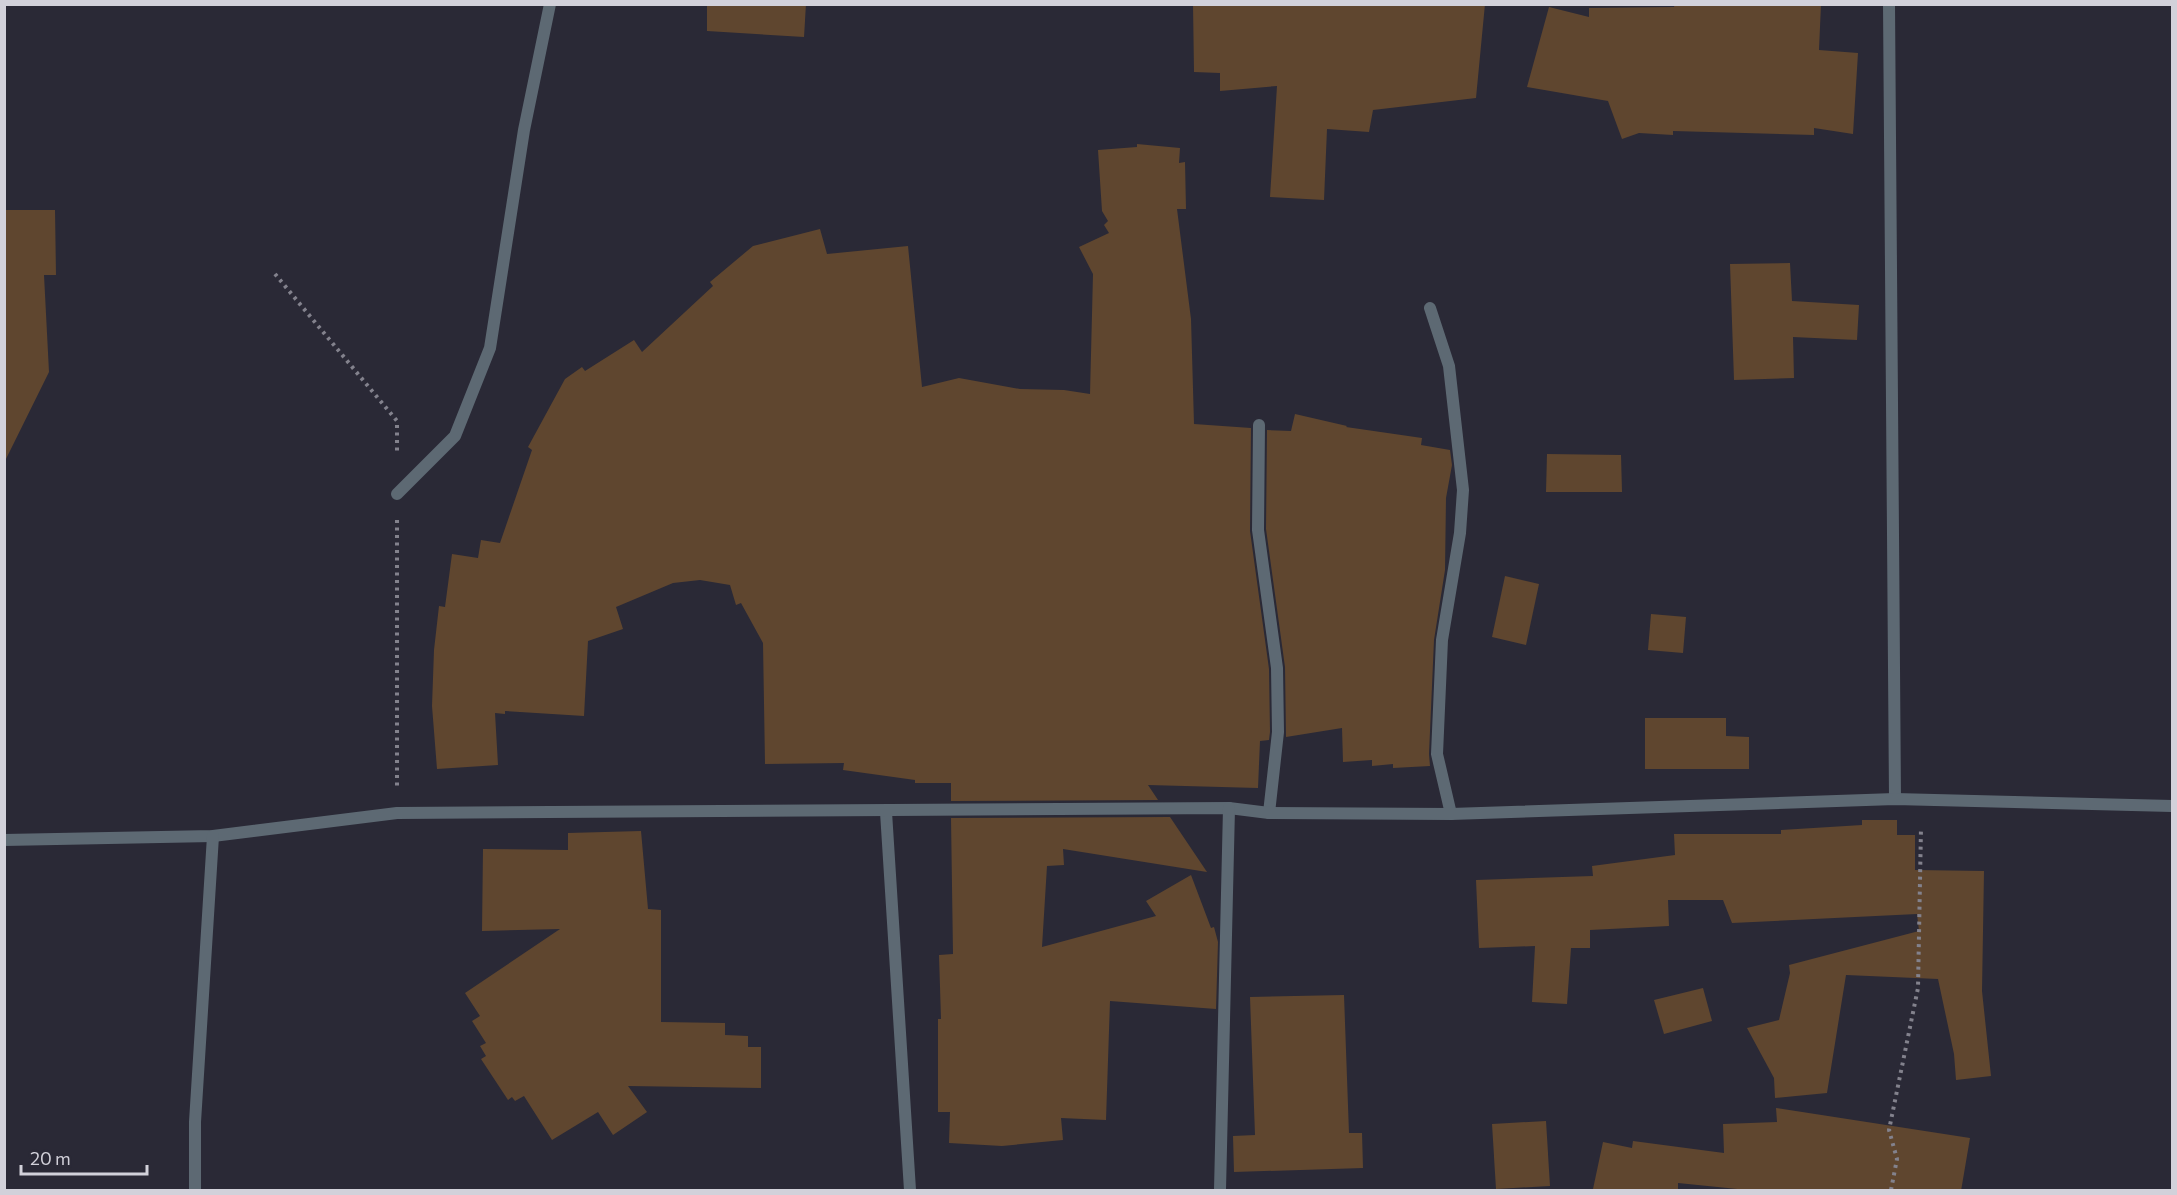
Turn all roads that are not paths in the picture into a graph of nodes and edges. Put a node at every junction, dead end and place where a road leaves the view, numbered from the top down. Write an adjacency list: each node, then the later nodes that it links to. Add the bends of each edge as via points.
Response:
1 (550, 4): 5 (street, via 524,130 490,348 455,436)
2 (1889, 4): 6 (street)
3 (1430, 308): 11 (street, via 1449,366 1463,490 1442,640 1437,754)
4 (1259, 425): 10 (street, via 1258,530 1277,679 1278,732)
5 (397, 494)
6 (1895, 799): 7 (street); 11 (street)
7 (2172, 806)
8 (1229, 808): 9 (street); 10 (street); 16 (street)
9 (886, 812): 12 (street, via 397,813); 15 (street)
10 (1269, 813): 11 (street)
11 (1450, 814)
12 (213, 836): 13 (street); 14 (street, via 195,1122)
13 (4, 840)
14 (195, 1191)
15 (910, 1191)
16 (1220, 1191)

